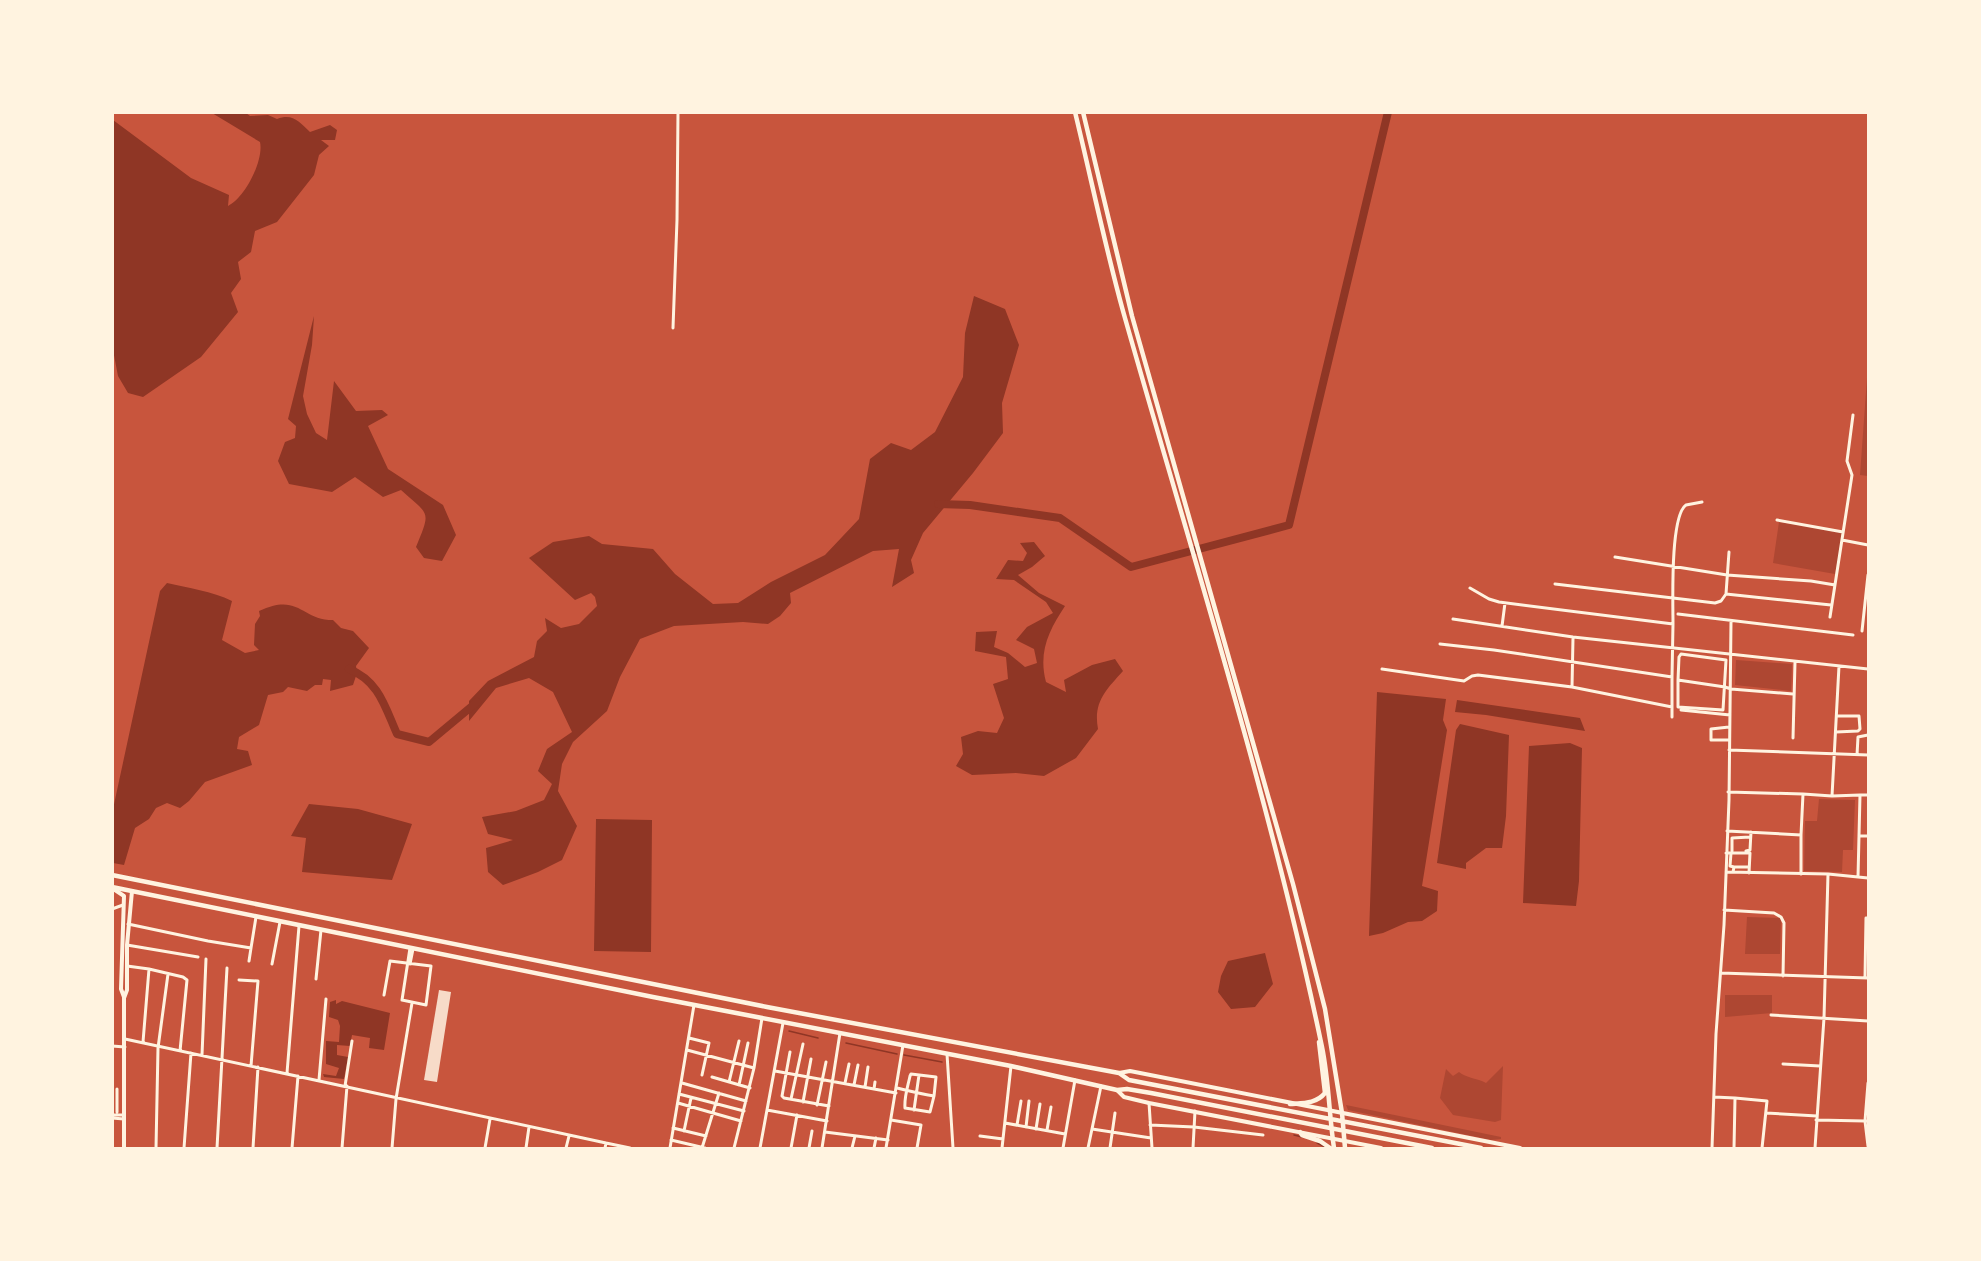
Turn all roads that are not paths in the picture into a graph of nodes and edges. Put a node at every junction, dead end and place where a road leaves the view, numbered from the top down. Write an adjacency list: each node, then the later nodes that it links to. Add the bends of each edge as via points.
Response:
1 (678, 112): 8 (street)
2 (1075, 112): 5 (main road)
3 (1083, 112): 4 (main road)
4 (1107, 212): 5 (main road); 6 (main road)
5 (1100, 214): 7 (main road)
6 (1112, 233): 7 (main road); 9 (main road)
7 (1105, 234): 10 (main road)
8 (674, 328)
9 (1142, 348): 10 (main road); 13 (main road)
10 (1135, 351): 14 (main road)
11 (1853, 415): 16 (street, via 1847,461 1852,475)
12 (1702, 502): 21 (street, via 1680,509)
13 (1188, 509): 14 (main road); 40 (main road)
14 (1180, 511): 42 (main road)
15 (1777, 520): 16 (street)
16 (1843, 532): 17 (street)
17 (1842, 540): 18 (street); 25 (street)
18 (1869, 544)
19 (1729, 552): 22 (street)
20 (1615, 557): 21 (street)
21 (1673, 565): 22 (street); 28 (street)
22 (1727, 575): 25 (street); 27 (street)
23 (1868, 578): 37 (street)
24 (1555, 584): 28 (street)
25 (1835, 585): 30 (street)
26 (1470, 588): 29 (street)
27 (1726, 594): 28 (street, via 1715,603); 30 (street)
28 (1673, 597): 35 (street)
29 (1505, 603): 35 (street); 36 (street)
30 (1832, 605): 32 (street)
31 (1678, 614): 34 (street)
32 (1830, 617)
33 (1453, 619): 36 (street)
34 (1731, 622): 38 (street); 44 (street)
35 (1673, 624): 43 (street)
36 (1502, 626): 39 (street)
37 (1862, 632)
38 (1853, 635)
39 (1573, 637): 43 (street); 46 (street)
40 (1226, 643): 42 (main road); 229 (main road, via 1291,875 1326,1017)
41 (1440, 644): 46 (street)
42 (1219, 645): 158 (main road, via 1286,885 1319,1033)
43 (1673, 648): 44 (street); 50 (street)
44 (1732, 655): 45 (street); 54 (street)
45 (1795, 661): 47 (street); 55 (street)
46 (1572, 663): 50 (street); 52 (street)
47 (1839, 666): 49 (street); 59 (street)
48 (1382, 669): 52 (street, via 1464,681 1478,675)
49 (1869, 669)
50 (1672, 677): 56 (street)
51 (1678, 680): 53 (street); 53 (street, via 1678,707 1722,711); 53 (street, via 1681,654 1725,658)
52 (1572, 687): 56 (street)
53 (1725, 687): 54 (street)
54 (1731, 689): 55 (street); 58 (street)
55 (1793, 694): 64 (street)
56 (1672, 706): 60 (street)
57 (1681, 710): 58 (street)
58 (1730, 715): 61 (street)
59 (1837, 716): 62 (street); 62 (street, via 1859,716 1860,729)
60 (1672, 717)
61 (1729, 727): 65 (street); 65 (street, via 1711,729 1712,740)
62 (1836, 732): 67 (street)
63 (1869, 735): 68 (street, via 1858,737)
64 (1793, 738)
65 (1729, 740): 66 (street)
66 (1729, 750): 67 (street); 70 (street)
67 (1835, 754): 68 (street); 74 (street)
68 (1857, 755): 69 (street)
69 (1869, 755)
70 (1728, 792): 71 (street); 75 (street)
71 (1803, 794): 74 (street); 77 (street)
72 (1860, 795): 73 (street); 74 (street); 78 (street)
73 (1869, 795)
74 (1832, 796)
75 (1727, 831): 76 (street); 81 (street)
76 (1751, 832): 77 (street); 79 (street)
77 (1801, 835): 87 (street)
78 (1859, 836): 80 (street); 90 (street)
79 (1751, 837): 81 (street, via 1732,838); 81 (street, via 1749,852)
80 (1869, 837)
81 (1729, 852): 82 (street, via 1730,867); 83 (street, via 1750,853); 84 (street)
82 (1734, 867): 83 (street); 85 (street)
83 (1749, 867): 86 (street)
84 (1725, 872): 85 (street); 96 (street)
85 (1733, 872): 86 (street)
86 (1749, 873): 87 (street)
87 (1801, 874): 88 (street)
88 (1828, 874): 90 (street); 119 (street)
89 (112, 875): 104 (main road)
90 (1858, 877): 91 (street)
91 (1869, 878)
92 (112, 888): 93 (main road); 94 (street, via 124,896)
93 (132, 891): 97 (main road); 101 (street)
94 (123, 905): 95 (street); 124 (street)
95 (112, 909)
96 (1724, 910): 117 (street); 118 (street, via 1774,913 1781,917)
97 (256, 917): 99 (main road); 105 (street)
98 (1869, 918): 120 (street)
99 (280, 920): 100 (main road); 111 (street)
100 (299, 923): 102 (main road); 170 (street)
101 (128, 924): 103 (street); 105 (street)
102 (321, 928): 106 (main road); 122 (street)
103 (127, 945): 107 (street); 113 (street)
104 (470, 946): 109 (main road); 152 (main road)
105 (251, 948): 110 (street)
106 (412, 948): 109 (main road); 112 (street)
107 (198, 957)
108 (206, 959): 150 (street)
109 (467, 959): 127 (main road)
110 (249, 961)
111 (272, 964)
112 (409, 964): 123 (street, via 390,960); 126 (street, via 402,1000); 126 (street, via 432,969 426,1004)
113 (126, 966): 115 (street); 124 (street)
114 (227, 968): 153 (street)
115 (149, 969): 116 (street); 138 (street)
116 (168, 973): 143 (street); 145 (street, via 187,980)
117 (1722, 973): 118 (street); 204 (street)
118 (1783, 976): 119 (street)
119 (1825, 976): 120 (street); 130 (street)
120 (1867, 978)
121 (239, 980): 162 (street, via 258,981)
122 (316, 980)
123 (384, 995)
124 (124, 998): 135 (street)
125 (326, 999): 180 (street)
126 (412, 1003): 207 (street)
127 (695, 1005): 129 (main road); 134 (street)
128 (1771, 1015): 130 (street)
129 (762, 1017): 131 (main road); 167 (street)
130 (1824, 1018): 132 (street); 164 (street)
131 (783, 1021): 133 (main road); 168 (street)
132 (1869, 1021)
133 (840, 1033): 141 (main road); 182 (street)
134 (689, 1038): 146 (street); 151 (street, via 709,1043)
135 (125, 1039): 138 (street); 144 (street)
136 (352, 1041): 190 (street)
137 (739, 1041): 155 (street)
138 (143, 1043): 143 (street)
139 (748, 1043): 160 (street)
140 (803, 1044): 174 (street)
141 (903, 1045): 149 (main road); 198 (street)
142 (112, 1046): 144 (street)
143 (158, 1046): 145 (street); 272 (street)
144 (125, 1047): 196 (street)
145 (180, 1050): 148 (street)
146 (687, 1050): 151 (street); 185 (street)
147 (790, 1052): 172 (street)
148 (191, 1053): 150 (street); 273 (street)
149 (947, 1054): 163 (main road); 294 (street)
150 (202, 1055): 153 (street)
151 (706, 1055): 155 (street); 173 (street)
152 (1034, 1057): 169 (main road); 171 (main road)
153 (222, 1059): 162 (street); 274 (street)
154 (811, 1059): 178 (street)
155 (734, 1062): 160 (street); 183 (street)
156 (826, 1062): 179 (street)
157 (849, 1064): 186 (street)
158 (1322, 1064): 218 (main road, via 1325,1093 1309,1103); 226 (main road)
159 (1783, 1064): 164 (street)
160 (744, 1065): 167 (street); 188 (street)
161 (858, 1065): 189 (street)
162 (251, 1066): 165 (street)
163 (1011, 1066): 169 (main road); 240 (street)
164 (1820, 1066): 234 (street)
165 (258, 1067): 170 (street); 275 (street)
166 (868, 1067): 192 (street)
167 (754, 1068): 193 (street)
168 (775, 1071): 172 (street); 222 (street)
169 (1031, 1071): 181 (main road)
170 (286, 1073): 176 (street)
171 (1119, 1073): 218 (street, via 1130,1071); 305 (main road, via 1129,1080)
172 (786, 1074): 174 (street); 208 (street, via 782,1096)
173 (702, 1075)
174 (796, 1075): 178 (street); 208 (street)
175 (920, 1075): 199 (street, via 911,1074); 201 (street); 203 (street, via 936,1077)
176 (298, 1076): 180 (street); 276 (street)
177 (712, 1077): 183 (street)
178 (808, 1077): 179 (street); 212 (street)
179 (822, 1079): 182 (street); 216 (street)
180 (319, 1080): 190 (street)
181 (1075, 1080): 191 (main road); 255 (street)
182 (833, 1081): 186 (street); 219 (street)
183 (729, 1082): 188 (street)
184 (875, 1082): 195 (street)
185 (681, 1083): 200 (street); 202 (street)
186 (845, 1083): 189 (street)
187 (1869, 1083): 239 (street)
188 (739, 1085): 193 (street)
189 (854, 1085): 192 (street)
190 (346, 1086): 207 (street); 277 (street)
191 (1101, 1086): 197 (main road); 248 (street)
192 (865, 1087): 195 (street)
193 (750, 1088): 209 (street)
194 (115, 1089): 196 (street); 231 (street)
195 (874, 1089): 198 (street)
196 (124, 1090): 233 (street)
197 (1118, 1090): 214 (street, via 1124,1097); 304 (main road, via 1151,1093)
198 (896, 1091): 199 (street); 237 (street)
199 (907, 1091): 201 (street); 223 (street, via 904,1108)
200 (719, 1093): 209 (street); 215 (street)
201 (917, 1093): 203 (street); 223 (street)
202 (679, 1094): 205 (street); 213 (street)
203 (934, 1096): 223 (street, via 932,1112)
204 (1714, 1096): 206 (street); 307 (street)
205 (692, 1098): 215 (street); 220 (street)
206 (1735, 1098): 230 (street, via 1767,1101); 308 (street)
207 (396, 1099): 235 (street); 278 (street)
208 (791, 1099): 212 (street)
209 (746, 1101): 224 (street)
210 (1021, 1101): 241 (street)
211 (1029, 1101): 244 (street)
212 (803, 1102): 216 (street)
213 (678, 1103): 220 (street); 246 (street)
214 (1149, 1103): 225 (street); 242 (street)
215 (716, 1104): 224 (street); 227 (street)
216 (817, 1104): 219 (street)
217 (1040, 1104): 247 (street)
218 (1290, 1104): 226 (street)
219 (829, 1106): 236 (street)
220 (689, 1107): 227 (street); 250 (street)
221 (1051, 1107): 249 (street)
222 (767, 1110): 232 (street); 286 (street)
223 (914, 1110)
224 (744, 1111): 238 (street)
225 (1195, 1111): 245 (street); 254 (street)
226 (1331, 1111): 229 (street); 264 (main road)
227 (713, 1113): 238 (street); 258 (street)
228 (1116, 1113): 253 (street)
229 (1342, 1113): 267 (main road); 306 (street)
230 (1766, 1113): 234 (street); 309 (street)
231 (114, 1114): 233 (street); 233 (street)
232 (797, 1115): 236 (street); 287 (street)
233 (124, 1116): 271 (street)
234 (1816, 1118): 239 (street); 310 (street)
235 (490, 1119): 243 (street); 279 (street)
236 (827, 1120): 252 (street)
237 (891, 1120): 266 (street); 293 (street, via 921,1125)
238 (741, 1121): 285 (street)
239 (1867, 1121): 269 (street)
240 (1005, 1124): 241 (street); 263 (street)
241 (1017, 1125): 244 (street)
242 (1150, 1125): 245 (street); 262 (street)
243 (529, 1127): 256 (street); 280 (street)
244 (1026, 1127): 247 (street)
245 (1194, 1127): 257 (street); 300 (street)
246 (673, 1128): 250 (street); 265 (street)
247 (1036, 1129): 249 (street)
248 (1092, 1129): 253 (street); 297 (street)
249 (1047, 1130): 255 (street)
250 (684, 1131): 258 (street)
251 (812, 1131): 288 (street)
252 (825, 1132): 259 (street); 289 (street)
253 (1113, 1132): 262 (street); 298 (street)
254 (1300, 1132): 264 (street); 301 (main road)
255 (1065, 1134): 296 (street)
256 (569, 1135): 268 (street); 281 (street)
257 (1263, 1135)
258 (706, 1136): 270 (street)
259 (855, 1136): 261 (street); 290 (street)
260 (980, 1136): 263 (street)
261 (876, 1138): 266 (street); 291 (street)
262 (1151, 1138): 299 (street)
263 (1003, 1139): 295 (street)
264 (1333, 1139): 267 (street); 301 (main road)
265 (671, 1140): 270 (street); 284 (street)
266 (888, 1140): 292 (street)
267 (1344, 1142): 302 (main road); 303 (street)
268 (606, 1143): 282 (street); 283 (street)
269 (1869, 1146)
270 (703, 1148)
271 (124, 1149)
272 (156, 1149)
273 (184, 1149)
274 (217, 1149)
275 (253, 1149)
276 (292, 1149)
277 (342, 1149)
278 (392, 1149)
279 (485, 1149)
280 (526, 1149)
281 (566, 1149)
282 (605, 1149)
283 (630, 1149)
284 (670, 1149)
285 (734, 1149)
286 (760, 1149)
287 (790, 1149)
288 (809, 1149)
289 (822, 1149)
290 (852, 1149)
291 (874, 1149)
292 (886, 1149)
293 (917, 1149)
294 (953, 1149)
295 (1002, 1149)
296 (1063, 1149)
297 (1088, 1149)
298 (1110, 1149)
299 (1152, 1149)
300 (1193, 1149)
301 (1332, 1149)
302 (1345, 1149)
303 (1382, 1149)
304 (1432, 1149)
305 (1481, 1149)
306 (1520, 1149)
307 (1712, 1149)
308 (1734, 1149)
309 (1762, 1149)
310 (1815, 1149)

